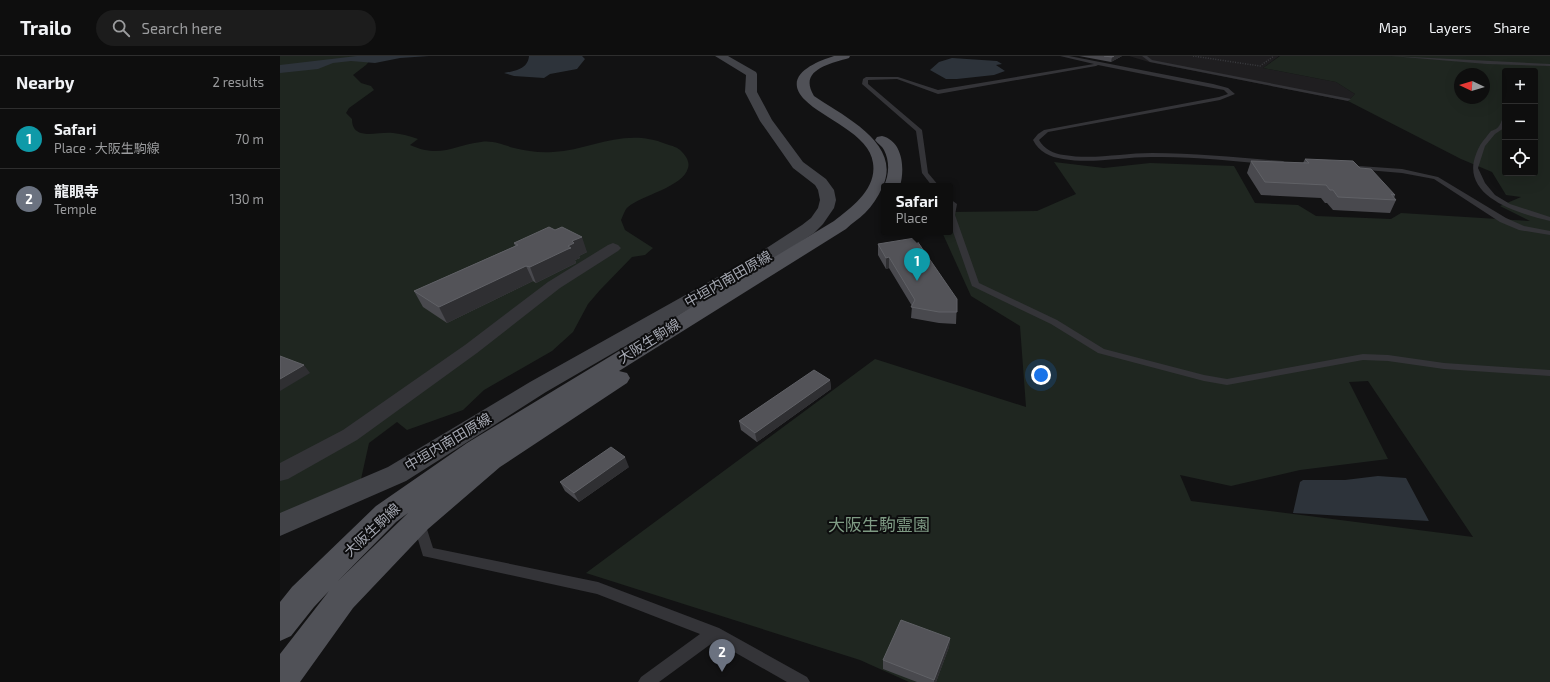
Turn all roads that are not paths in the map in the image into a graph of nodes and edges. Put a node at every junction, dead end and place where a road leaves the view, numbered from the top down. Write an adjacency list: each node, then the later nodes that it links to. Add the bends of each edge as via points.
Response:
1 (720, 56): 24 (main road, 中垣内南田原線, via 752,74 751,92 766,121 798,165 821,182 826,190 826,208 818,220 797,238 754,264 538,387 397,474)
2 (1062, 56): 6 (lane)
3 (1144, 56): 10 (lane, via 1150,61)
4 (1393, 56): 7 (lane)
5 (850, 57): 14 (main road, 大阪生駒線, via 830,66 818,76 816,85 822,95 886,143 896,166); 25 (main road, 大阪生駒線, via 825,62 812,68 801,82 803,91 809,98 856,131 879,158 881,167 878,180 859,210 840,225 476,449 386,514 303,598)
6 (1103, 64): 12 (lane, via 1220,88 1232,94 1046,131 1036,140 1039,146 1055,155 1069,158 1151,155); 15 (lane, via 938,92 898,78 866,79 865,84 919,130 924,173)
7 (1510, 64): 8 (lane); 9 (lane)
8 (1550, 65)
9 (1512, 68)
10 (1348, 99)
11 (1502, 126): 17 (lane, via 1482,146 1475,168 1485,190 1500,202)
12 (1288, 163)
13 (1335, 166): 19 (lane, via 1405,170 1436,178 1503,220 1522,228)
14 (893, 183)
15 (933, 183)
16 (881, 205): 23 (main road, 大阪生駒線, via 856,228 826,248 491,460)
17 (1550, 219)
18 (953, 221): 21 (lane, via 975,284 1054,322 1102,351 1204,378 1227,382 1363,357 1444,366)
19 (1550, 233)
20 (613, 248): 22 (street, via 554,285 471,349 350,435)
21 (1550, 373)
22 (280, 473)
23 (418, 521): 26 (lane, via 428,552 598,588); 27 (main road, 大阪生駒線, via 342,598)
24 (280, 525)
25 (280, 626)
26 (714, 633): 28 (lane); 29 (lane)
27 (280, 681)
28 (646, 682)
29 (802, 682)

